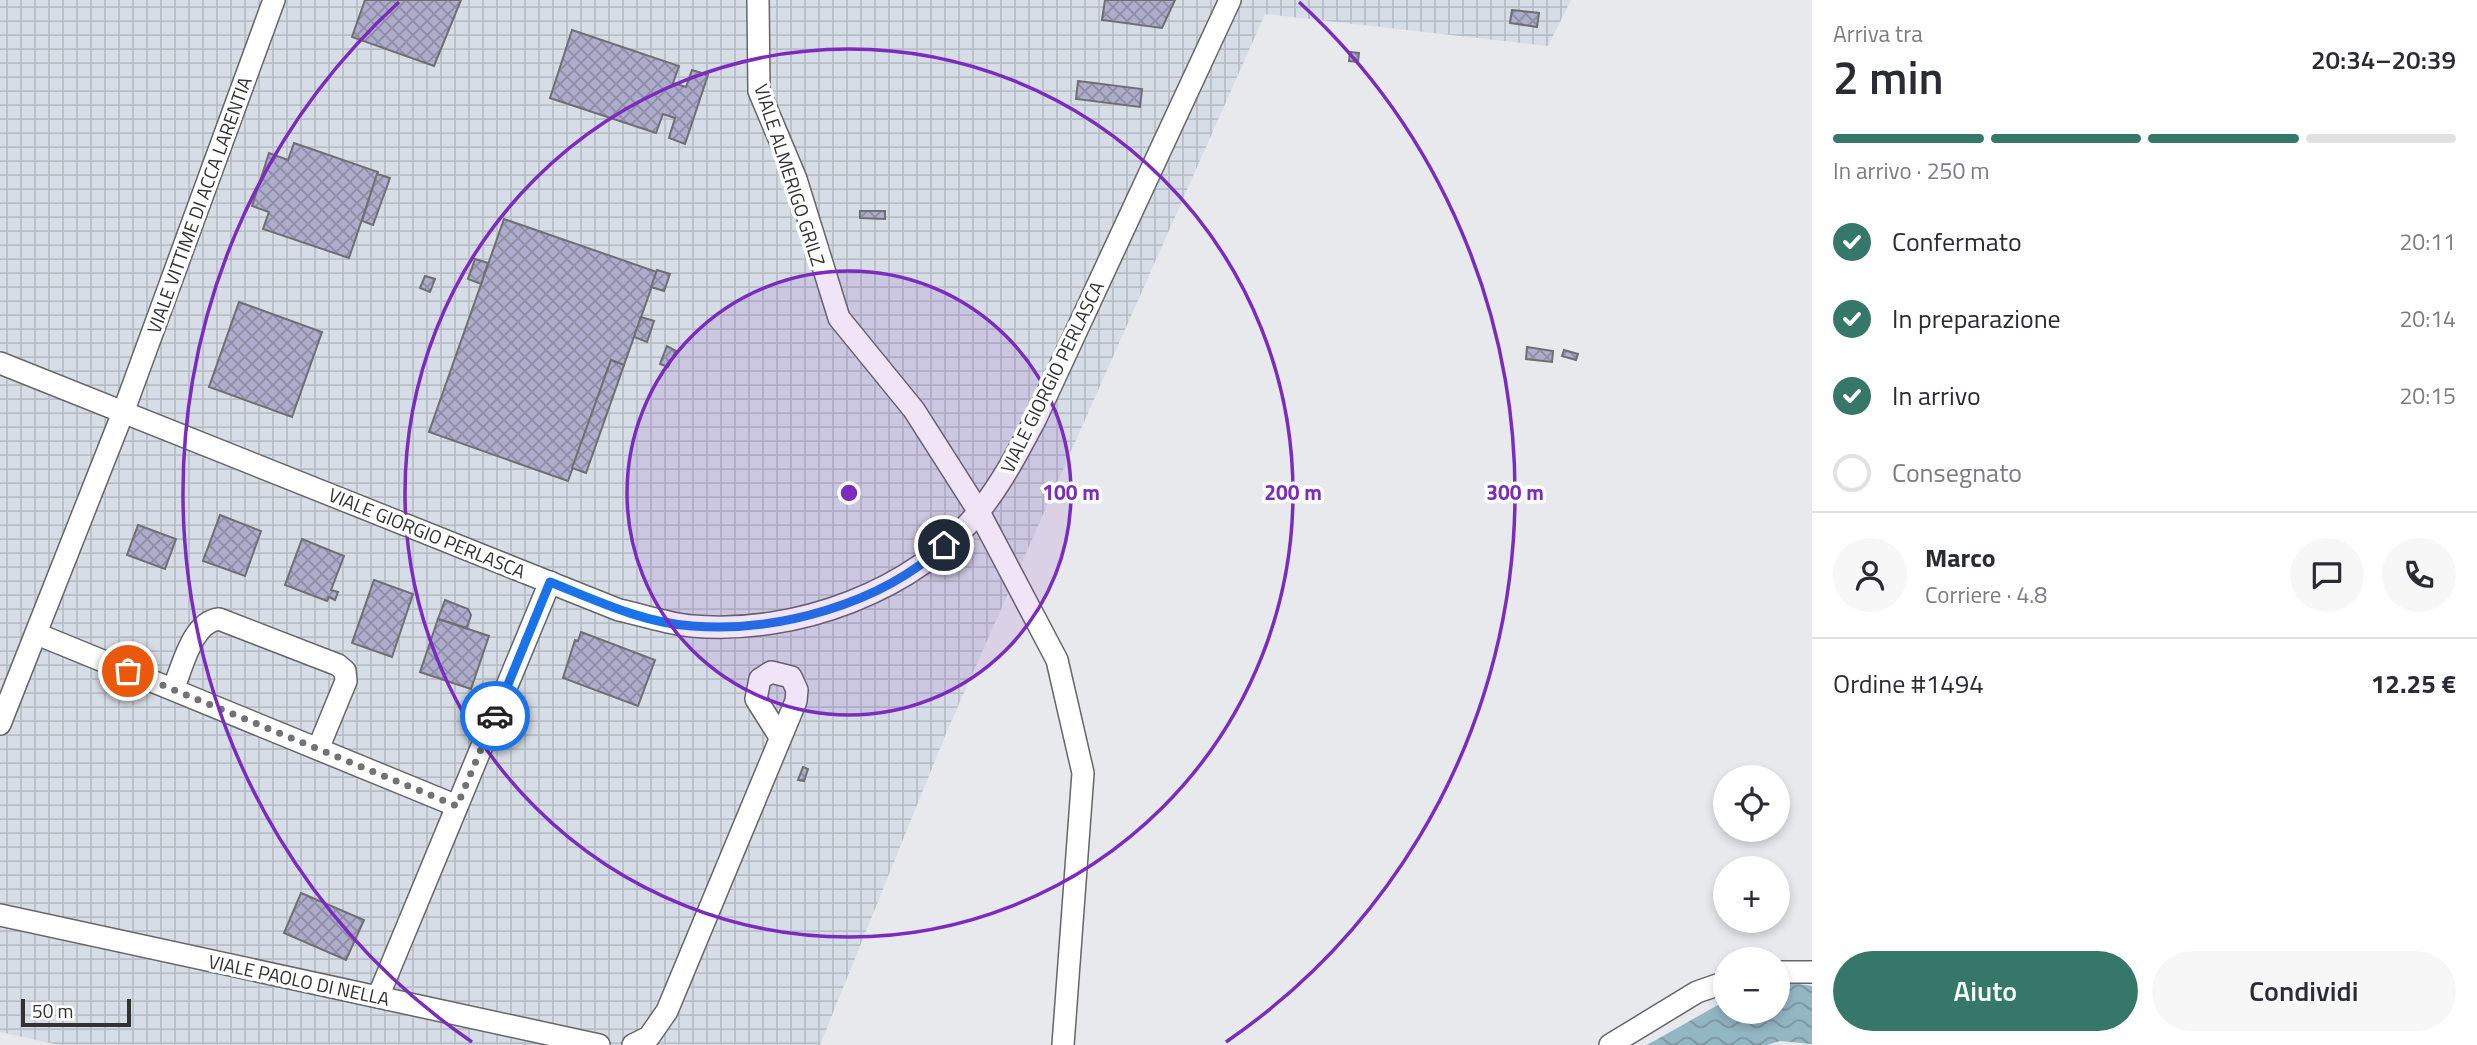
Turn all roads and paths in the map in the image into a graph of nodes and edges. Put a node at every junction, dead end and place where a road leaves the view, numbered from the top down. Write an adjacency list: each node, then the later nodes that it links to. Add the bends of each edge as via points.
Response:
1 (274, 0): 5 (street, VIALE VITTIME DI ACCA LARENTIA)
2 (758, 0): 6 (street, VIALE ALMERIGO GRILZ, via 759,91 796,178 839,318 914,410)
3 (1230, 0): 6 (street, VIALE GIORGIO PERLASCA, via 1036,418 1002,481)
4 (0, 363): 5 (street, VIALE GIORGIO PERLASCA)
5 (124, 410): 7 (street, VIALE GIORGIO PERLASCA); 8 (street)
6 (979, 512): 7 (street, VIALE GIORGIO PERLASCA, via 926,562 851,603 765,625 691,626 619,610); 21 (street, VIALE ALMERIGO GRILZ, via 1057,660 1083,773)
7 (550, 582): 13 (street)
8 (37, 634): 9 (street); 10 (street)
9 (173, 690): 12 (street); 12 (street, via 207,620 219,619 338,665 345,671 346,681)
10 (0, 724)
11 (780, 737): 20 (street, via 667,1011 649,1037)
12 (318, 749): 13 (street)
13 (457, 806): 18 (street)
14 (0, 915): 18 (street, VIALE PAOLO DI NELLA)
15 (1790, 972): 16 (street)
16 (1812, 972)
17 (1713, 986): 22 (street)
18 (378, 998): 19 (street, VIALE PAOLO DI NELLA)
19 (599, 1045)
20 (633, 1045)
21 (1063, 1045)
22 (1610, 1045)

